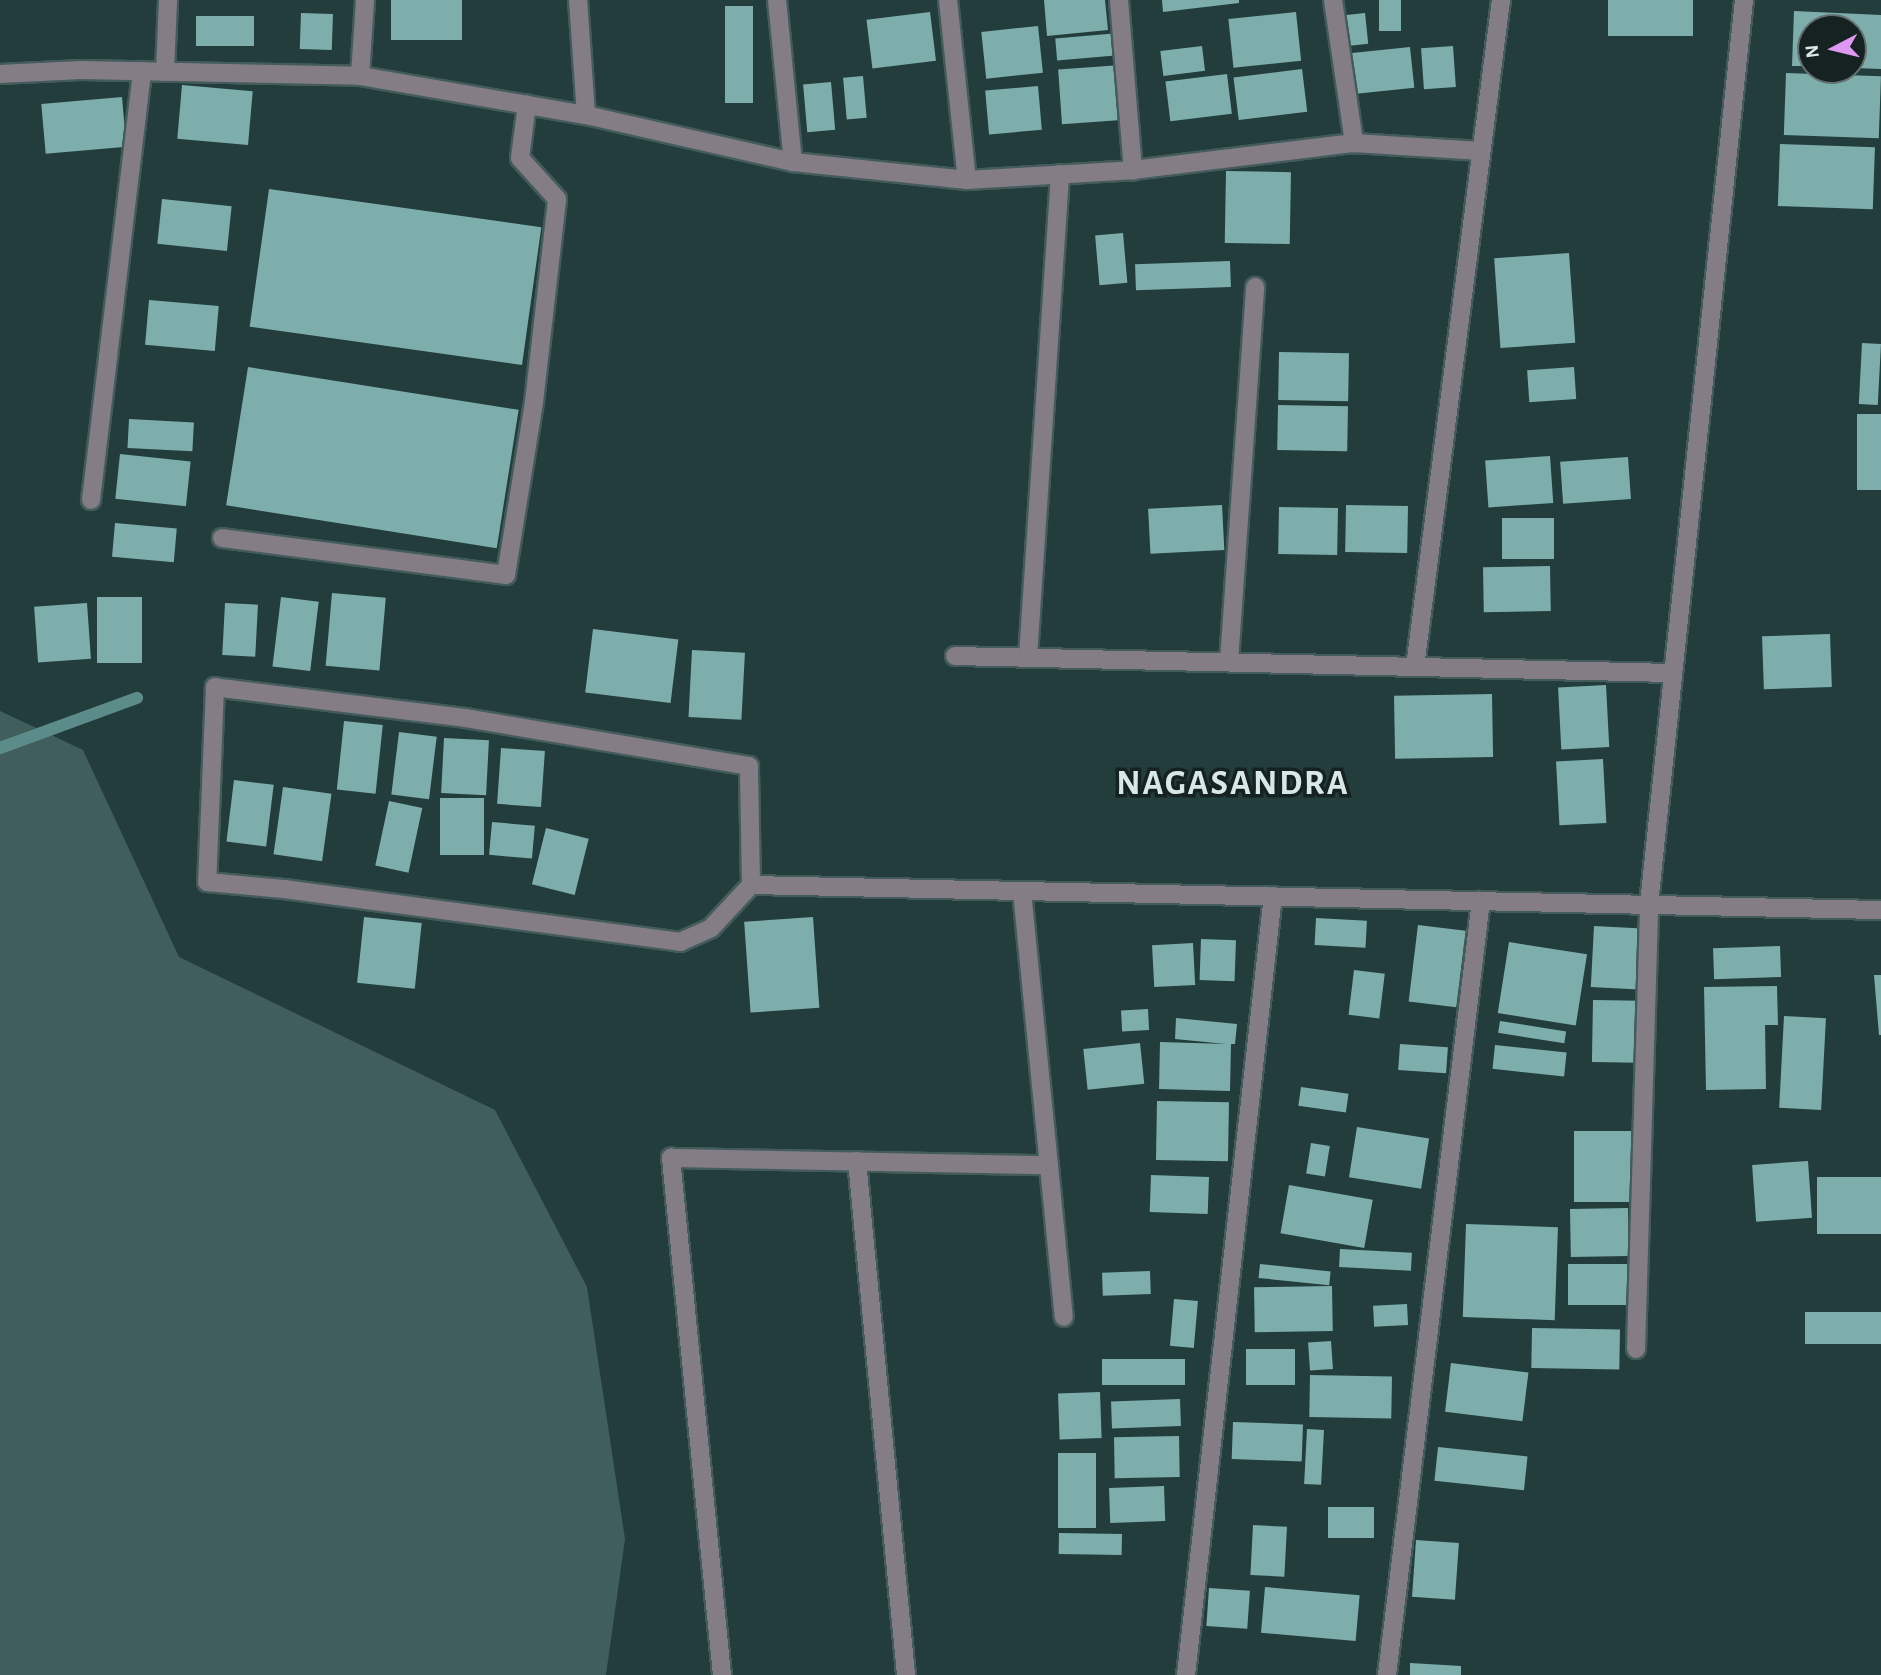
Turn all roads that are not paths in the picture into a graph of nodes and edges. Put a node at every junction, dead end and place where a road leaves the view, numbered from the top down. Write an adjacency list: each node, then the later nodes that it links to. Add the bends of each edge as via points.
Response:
1 (168, 0): 11 (street)
2 (365, 0): 13 (street)
3 (578, 0): 15 (street)
4 (777, 0): 18 (street)
5 (948, 0): 21 (street)
6 (1119, 0): 19 (street)
7 (1333, 0): 16 (street)
8 (1501, 0): 17 (street)
9 (1744, 0): 29 (street)
10 (142, 71): 11 (street); 12 (street); 23 (street)
11 (165, 72): 13 (street)
12 (0, 74)
13 (360, 76): 14 (street)
14 (527, 104): 15 (street); 24 (street, via 520,158 557,199 534,402 506,575)
15 (586, 115): 18 (street)
16 (1354, 143): 17 (street); 19 (street)
17 (1481, 151): 28 (street)
18 (793, 162): 21 (street)
19 (1133, 170): 20 (street)
20 (1060, 174): 21 (street); 26 (street)
21 (967, 180)
22 (1255, 287): 27 (street)
23 (91, 500)
24 (222, 538)
25 (956, 656): 26 (street)
26 (1028, 657): 27 (street)
27 (1229, 662): 28 (street)
28 (1415, 667): 29 (street)
29 (1672, 673): 34 (street)
30 (751, 886): 30 (street, via 711,928 680,942 206,882 215,687 466,718 749,766); 31 (street)
31 (1021, 891): 32 (street); 37 (street)
32 (1273, 896): 33 (street); 42 (street)
33 (1481, 901): 34 (street); 43 (street)
34 (1649, 904): 35 (street); 39 (street)
35 (1881, 910)
36 (857, 1161): 37 (street); 40 (street, via 671,1158); 41 (street)
37 (1049, 1165): 38 (street)
38 (1064, 1317)
39 (1636, 1349)
40 (722, 1675)
41 (906, 1675)
42 (1186, 1675)
43 (1387, 1675)

